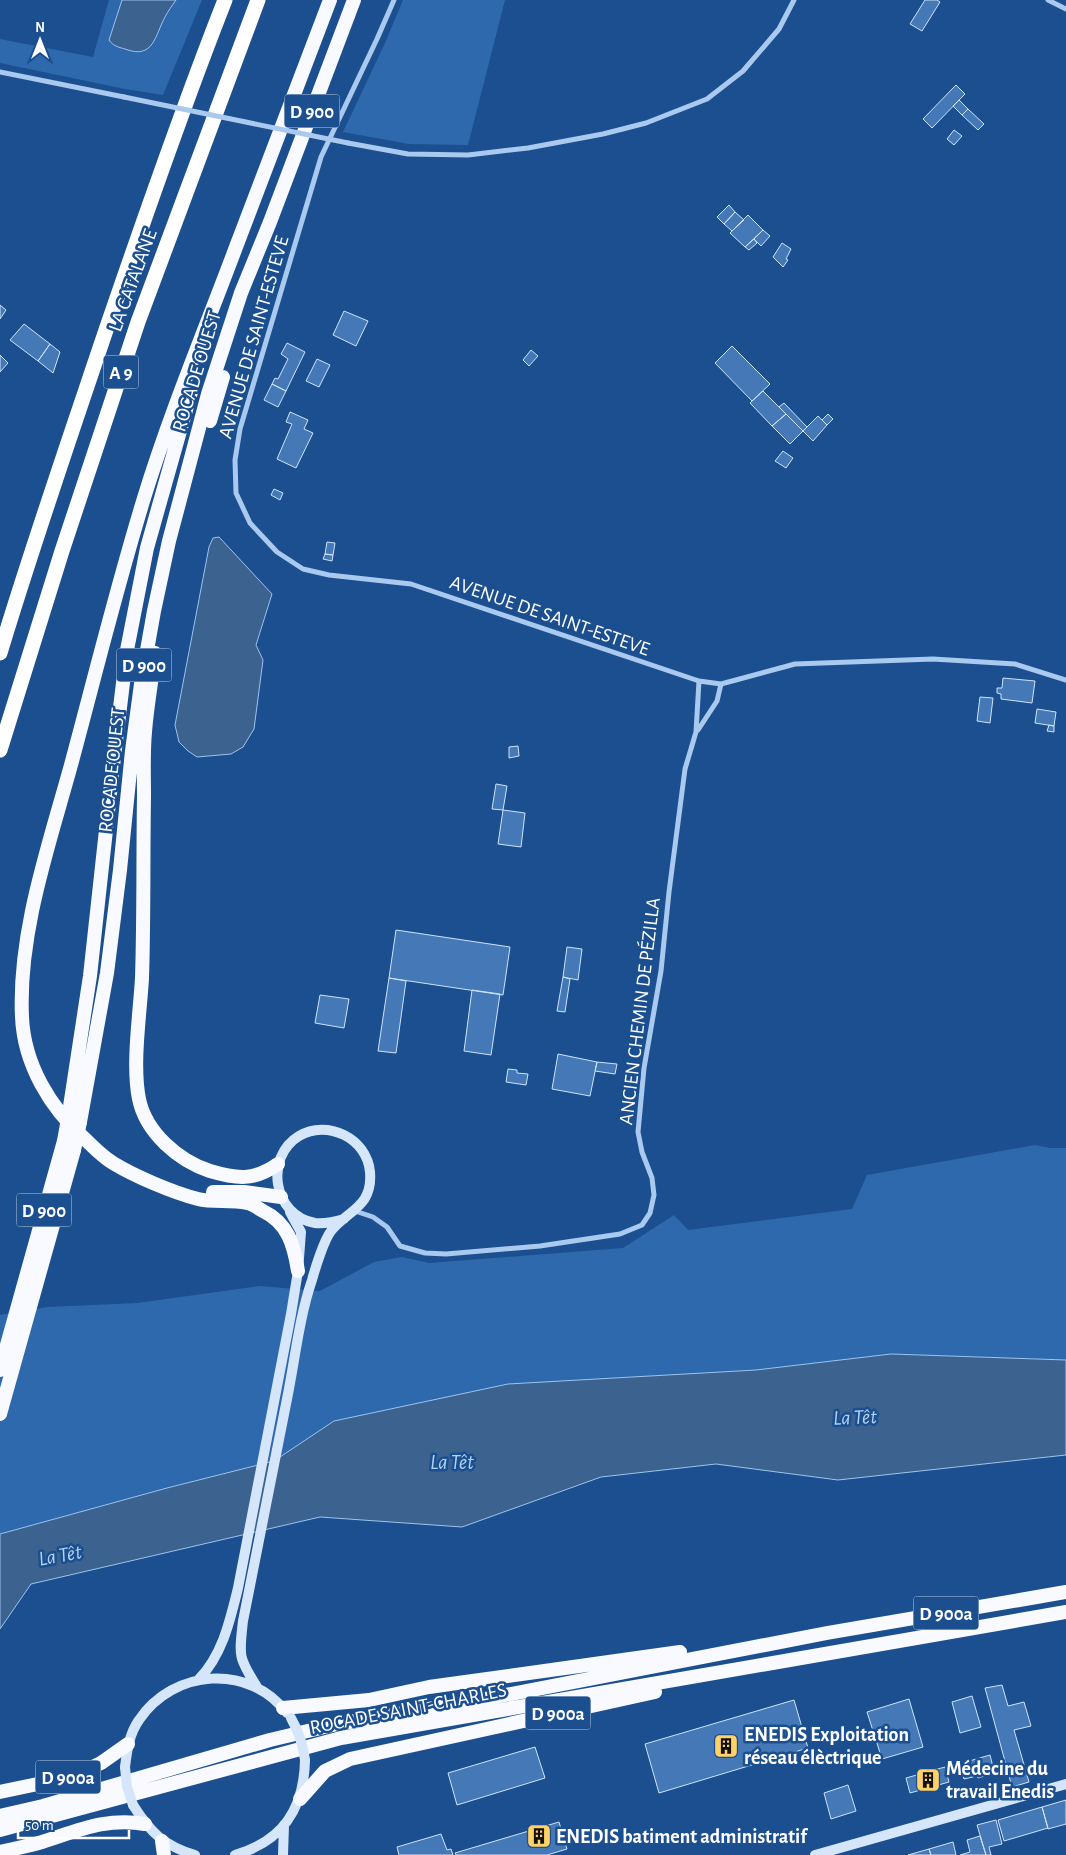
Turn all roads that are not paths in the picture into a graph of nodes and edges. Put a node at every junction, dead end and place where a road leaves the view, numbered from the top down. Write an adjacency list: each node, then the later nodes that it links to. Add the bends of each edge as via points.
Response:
1 (225, 0): 12 (highway, LA CATALANE / A 9, via 194,77 137,240 35,539)
2 (258, 0): 17 (highway, LA CATALANE / A 9, via 138,322)
3 (330, 0): 11 (highway, ROCADE OUEST / D 900)
4 (354, 0): 10 (highway, ROCADE OUEST / D 900)
5 (394, 0): 14 (street, AVENUE DE SAINT-ESTEVE, via 321,157 240,429 235,460 236,493 250,523 277,552 303,569 411,584)
6 (794, 0): 9 (street, bridge, via 779,29 743,71 707,99 646,123 603,134 468,155 408,154 348,144)
7 (1048, 0): 8 (street)
8 (1066, 9)
9 (0, 72)
10 (270, 222): 18 (highway, ROCADE OUEST / D 900, via 241,293 208,394 169,541 141,684 107,973); 19 (highway, via 180,526 157,641 145,732 142,977 137,1072 139,1100 145,1115 159,1138 178,1155 200,1168 246,1178 265,1173)
11 (239, 239): 18 (highway, ROCADE OUEST / D 900, via 182,418 146,548 121,695); 20 (highway, via 145,496 28,924 22,978 22,1020 30,1056 47,1096 82,1137 112,1162)
12 (0, 653)
13 (1066, 680): 15 (street, via 1015,664 934,659 795,664)
14 (699, 681): 15 (street, AVENUE DE SAINT-ESTEVE); 16 (street, ANCIEN CHEMIN DE PÉZILLA)
15 (721, 684): 16 (street, ANCIEN CHEMIN DE PÉZILLA, via 718,701)
16 (696, 732): 22 (street, ANCIEN CHEMIN DE PÉZILLA, via 685,769 661,971 644,1068 638,1132 654,1195 650,1213 642,1225 620,1234 540,1246 424,1253 400,1246 387,1227 373,1217)
17 (0, 750)
18 (75, 1118): 25 (highway, ROCADE OUEST / D 900, bridge)
19 (278, 1164): 21 (main road, via 276,1180); 22 (main road, via 289,1144 309,1132 338,1132 353,1140 365,1154 370,1171 369,1189)
20 (149, 1180): 21 (highway, via 177,1189 244,1192); 24 (highway, via 199,1199 248,1203 270,1214 286,1229 295,1249)
21 (284, 1202): 23 (main road, via 299,1217 313,1222 329,1223); 24 (main road, via 301,1232)
22 (355, 1211): 23 (main road)
23 (344, 1219): 33 (main road, via 330,1232 308,1292 243,1621 240,1652)
24 (298, 1271): 32 (main road, via 238,1588 227,1631 209,1669)
25 (30, 1281): 26 (highway, ROCADE OUEST / D 900); 27 (highway, ROCADE OUEST / D 900)
26 (0, 1370)
27 (0, 1414)
28 (1066, 1592): 30 (highway, D 900a)
29 (1066, 1612): 31 (highway, D 900a)
30 (827, 1633): 34 (highway, D 900a, via 428,1688); 39 (highway, ROCADE SAINT-CHARLES / D 900a, via 459,1704 337,1724)
31 (829, 1653): 38 (highway, D 900a, via 350,1759 324,1771); 42 (highway, ROCADE SAINT-CHARLES / D 900a, via 341,1738)
32 (199, 1679): 33 (main road, via 239,1680); 35 (main road, via 175,1687 154,1701 138,1721)
33 (257, 1688): 34 (main road, via 271,1696)
34 (287, 1713): 38 (main road, bridge, via 301,1738 305,1760 305,1780)
35 (128, 1744): 37 (highway, D 900a, via 102,1763 71,1776); 40 (main road, bridge, via 127,1787)
36 (1066, 1784): 48 (main road)
37 (0, 1792)
38 (300, 1798): 41 (main road)
39 (0, 1816)
40 (145, 1824): 43 (main road); 44 (highway, D 900a, via 105,1822)
41 (284, 1826): 46 (main road, via 269,1840); 47 (main road)
42 (0, 1830)
43 (163, 1848): 45 (main road)
44 (0, 1852)
45 (195, 1855)
46 (234, 1855)
47 (283, 1855)
48 (815, 1855)

